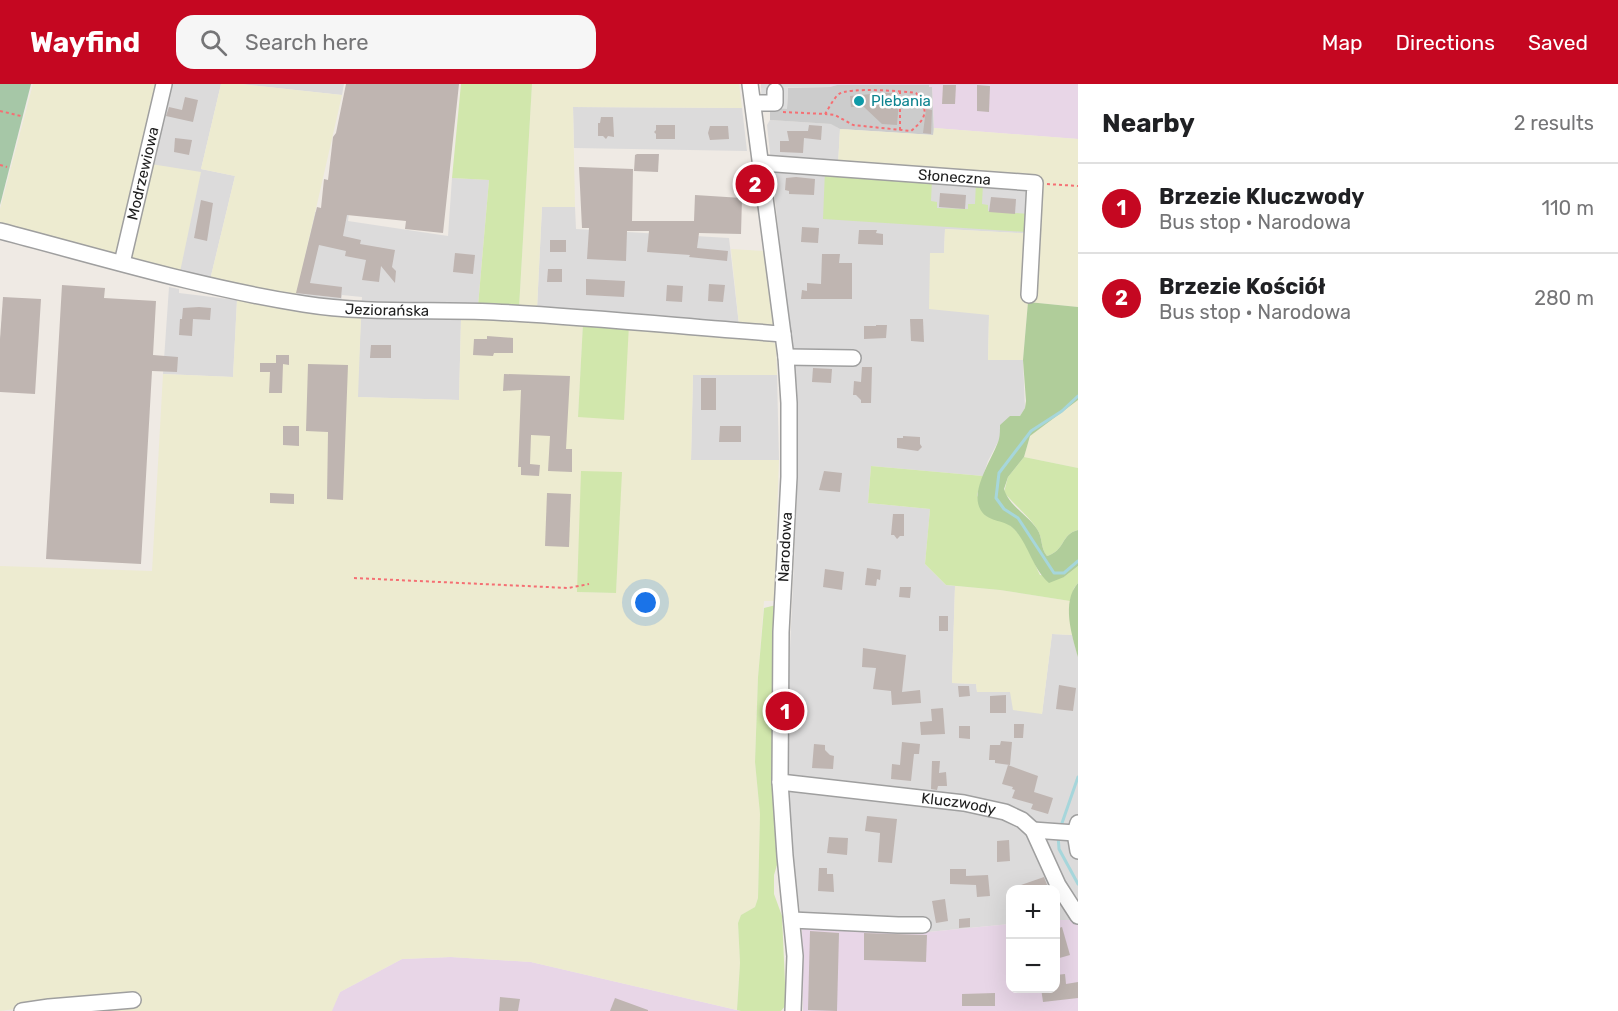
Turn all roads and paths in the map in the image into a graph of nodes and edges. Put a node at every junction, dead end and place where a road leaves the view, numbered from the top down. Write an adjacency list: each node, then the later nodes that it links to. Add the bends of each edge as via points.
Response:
1 (164, 84): 17 (street, Modrzewiowa)
2 (750, 84): 5 (street, Narodowa)
3 (775, 91): 5 (street, via 775,104)
4 (900, 91): 8 (path, via 846,91 836,97); 10 (path); 10 (path, via 916,93 925,115 911,131)
5 (753, 103): 11 (street, Narodowa)
6 (0, 111): 9 (path)
7 (781, 112): 8 (path)
8 (825, 114): 10 (path, via 836,115 853,126)
9 (21, 116)
10 (900, 130)
11 (761, 163): 14 (street, Słoneczna); 19 (street, Narodowa)
12 (0, 165): 13 (path)
13 (7, 167)
14 (1035, 183): 15 (path); 18 (street)
15 (1078, 186)
16 (0, 231): 17 (street, Jeziorańska)
17 (122, 263): 19 (street, Jeziorańska, via 236,291 352,310 592,317)
18 (1029, 295)
19 (783, 334): 20 (street, Narodowa)
20 (786, 357): 21 (street); 24 (street, Narodowa, via 789,477 781,632)
21 (853, 358)
22 (354, 578): 23 (path, via 568,588)
23 (589, 584)
24 (780, 782): 26 (street, Kluczwody, via 974,804 1005,812); 29 (street, Narodowa)
25 (1074, 830): 26 (street); 27 (street)
26 (1039, 831): 28 (street, via 1058,885)
27 (1078, 851)
28 (1078, 916)
29 (792, 920): 30 (street); 34 (street, Narodowa)
30 (923, 925)
31 (133, 1000): 32 (street)
32 (48, 1009): 33 (street)
33 (22, 1011)
34 (793, 1011)

